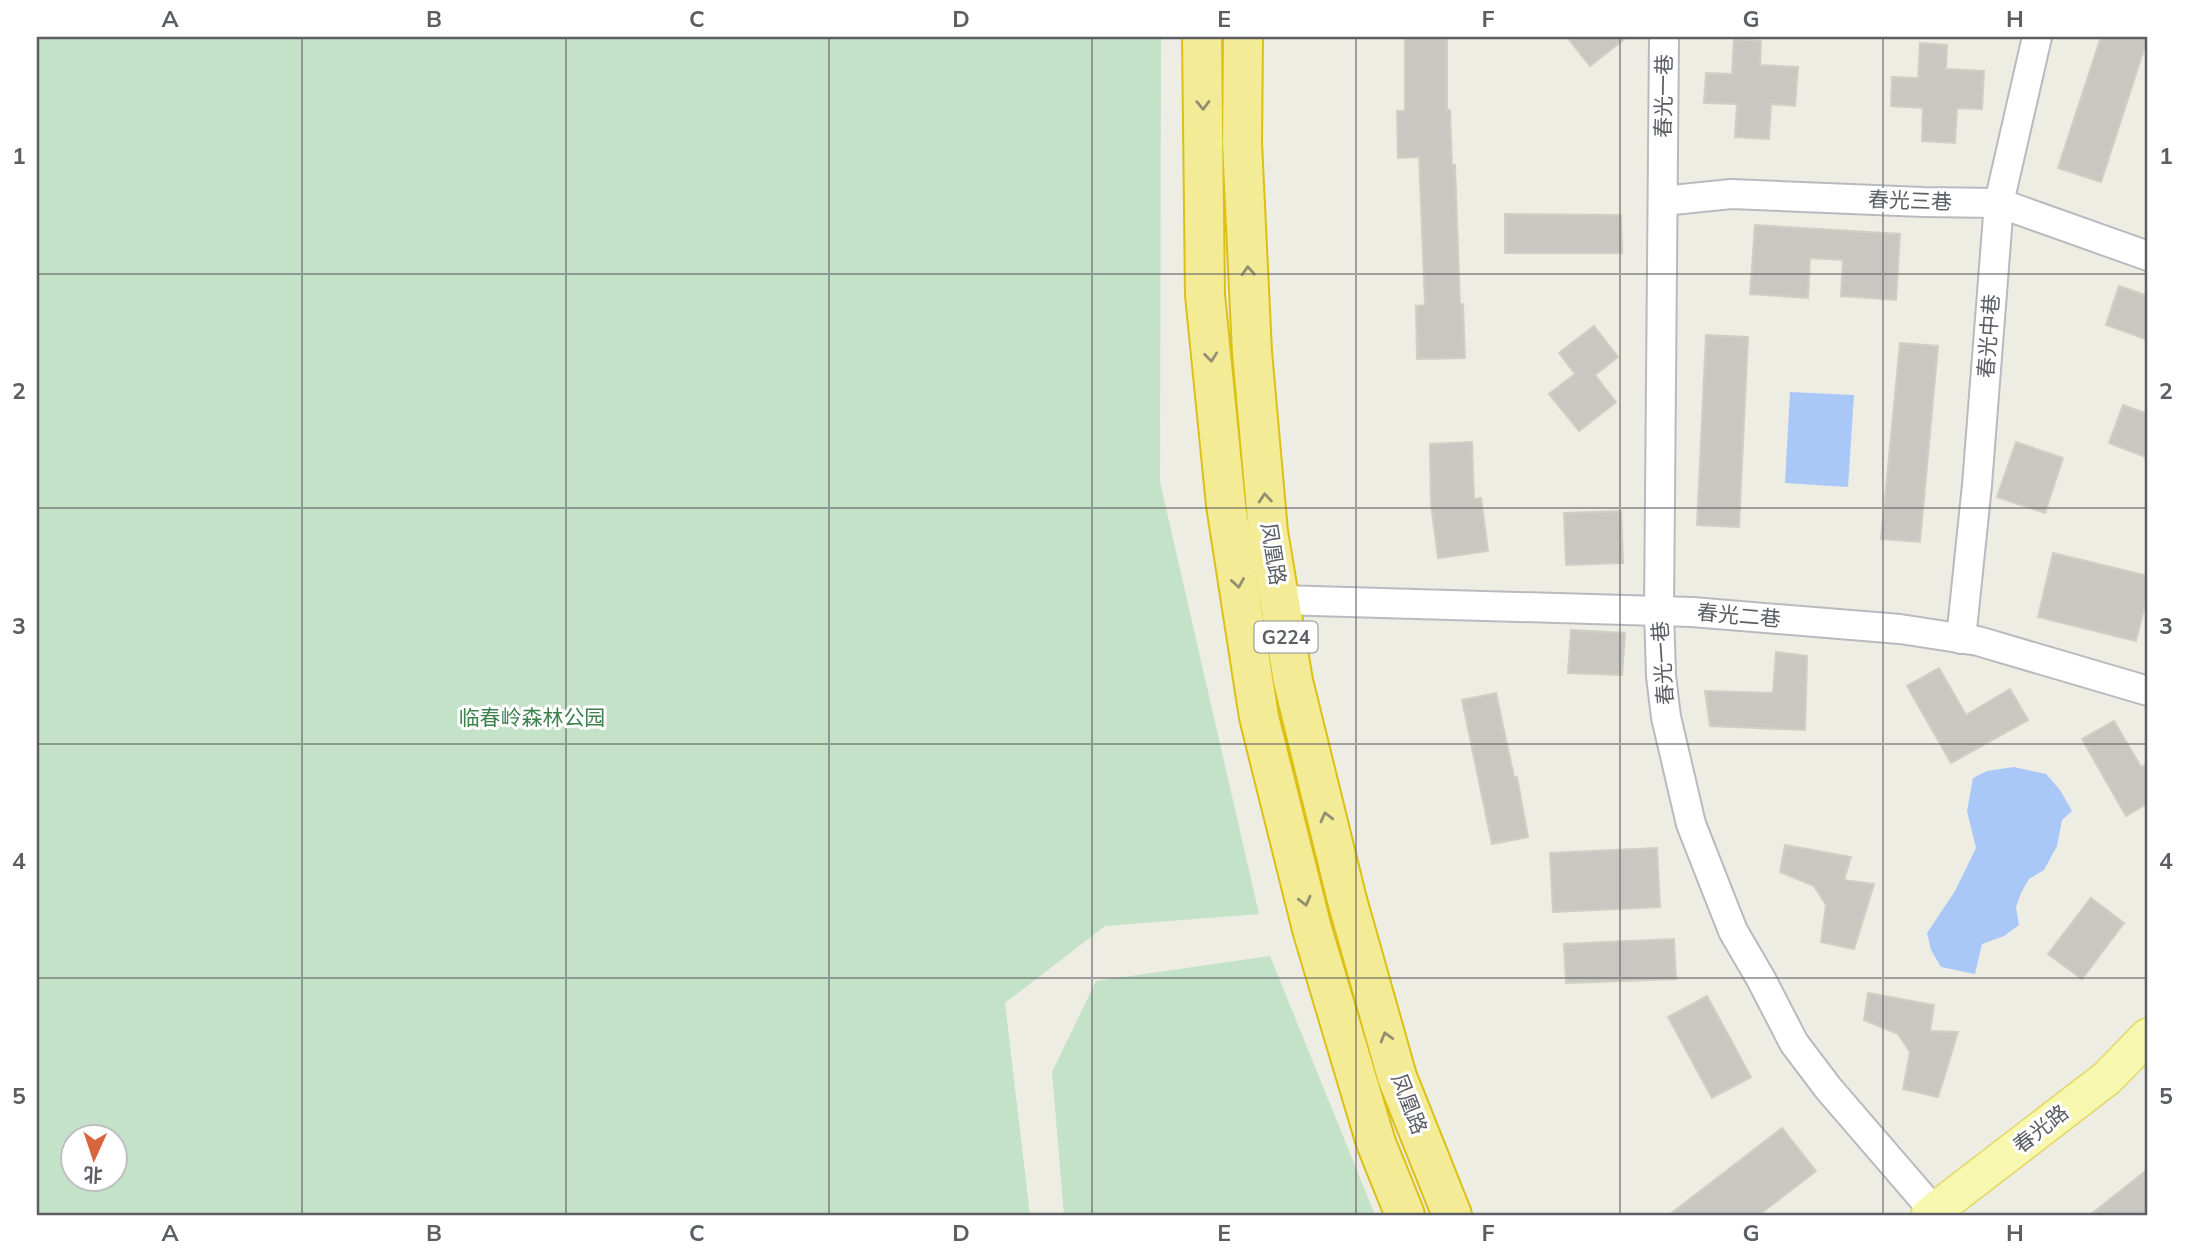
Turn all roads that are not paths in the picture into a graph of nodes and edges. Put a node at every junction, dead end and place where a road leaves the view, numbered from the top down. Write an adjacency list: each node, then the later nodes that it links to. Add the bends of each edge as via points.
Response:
1 (1202, 37): 15 (highway, 凤凰路 / G224, one-way to 15, via 1205,295 1226,505 1259,717 1316,943 1376,1143)
2 (1243, 37): 8 (highway, 凤凰路 / G224, one-way to 2, via 1268,532 1252,352 1242,143)
3 (1664, 37): 5 (street, 春光一巷)
4 (2038, 37): 6 (street, 春光中巷)
5 (1663, 201): 6 (street, 春光三巷, via 1731,194); 9 (street, 春光一巷)
6 (1999, 203): 7 (street, 春光三巷); 10 (street, 春光中巷)
7 (2148, 256)
8 (1280, 600): 9 (street, 春光二巷); 16 (highway, 凤凰路 / G224, one-way to 8, via 1397,1077 1347,900 1293,681)
9 (1660, 611): 10 (street, 春光二巷, via 1900,629); 14 (street, 春光一巷, via 1661,676 1679,777 1690,824 1733,930 1794,1043 1871,1140)
10 (1961, 639): 11 (street, 春光二巷)
11 (2148, 691)
12 (2148, 1036): 14 (main road, 春光路, via 2107,1078)
13 (2148, 1067): 14 (main road, 春光路, via 2119,1098)
14 (1943, 1214)
15 (1405, 1215)
16 (1452, 1215)

